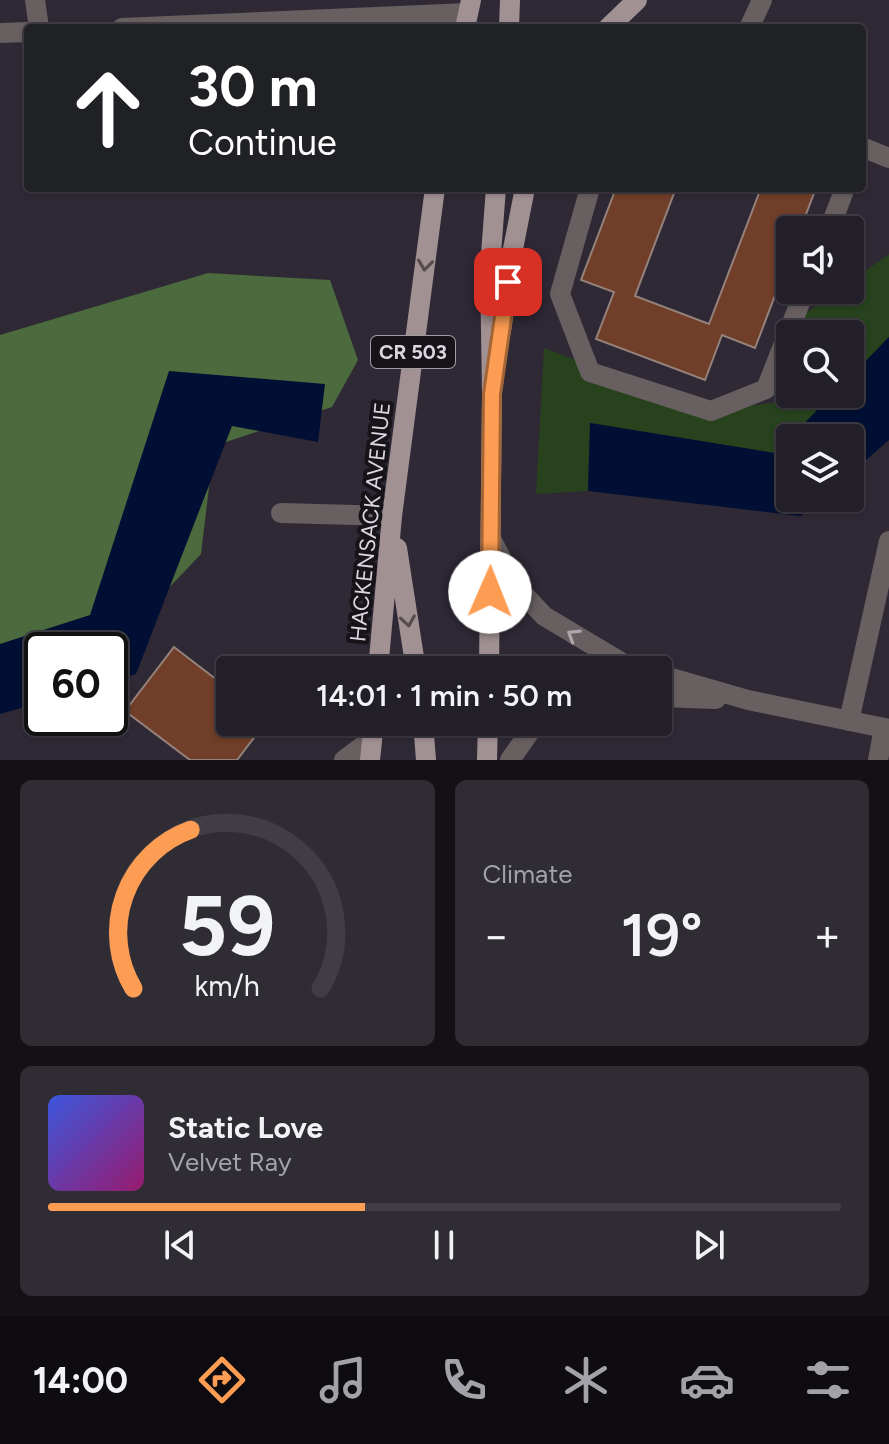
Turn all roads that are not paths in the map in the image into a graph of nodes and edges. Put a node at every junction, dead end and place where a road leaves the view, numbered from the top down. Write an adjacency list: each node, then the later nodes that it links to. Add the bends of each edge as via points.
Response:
1 (35, 0): 6 (street)
2 (510, 0): 8 (main road)
3 (637, 0): 9 (main road)
4 (762, 0): 10 (street)
5 (468, 14): 7 (street)
6 (38, 24)
7 (221, 24)
8 (509, 24)
9 (612, 24)
10 (751, 24)
11 (24, 32): 12 (street)
12 (0, 33)
13 (866, 149): 14 (street)
14 (889, 158)
15 (434, 192): 24 (main road, HACKENSACK AVENUE / CR 503, one-way to 24)
16 (496, 192): 22 (main road, via 490,267)
17 (524, 192): 22 (main road)
18 (589, 192): 21 (street, via 560,294 590,372 711,411 766,389)
19 (843, 192): 20 (street)
20 (834, 216)
21 (799, 304)
22 (492, 394): 25 (main road)
23 (281, 513): 24 (street)
24 (392, 516): 27 (main road, HACKENSACK AVENUE / CR 503); 28 (main road, one-way to 28)
25 (491, 539): 29 (main road); 30 (street, one-way to 25, via 544,616 516,586)
26 (889, 541): 34 (street)
27 (379, 656)
28 (414, 656)
29 (489, 656)
30 (611, 656)
31 (672, 678): 33 (street)
32 (672, 697): 33 (street)
33 (748, 700): 34 (street)
34 (849, 721): 35 (street)
35 (887, 728): 46 (street)
36 (367, 736): 41 (street)
37 (372, 736): 42 (main road)
38 (424, 736): 43 (main road)
39 (488, 736): 44 (main road)
40 (527, 736): 45 (street)
41 (344, 760)
42 (370, 760)
43 (426, 760)
44 (487, 760)
45 (510, 760)
46 (878, 760)

